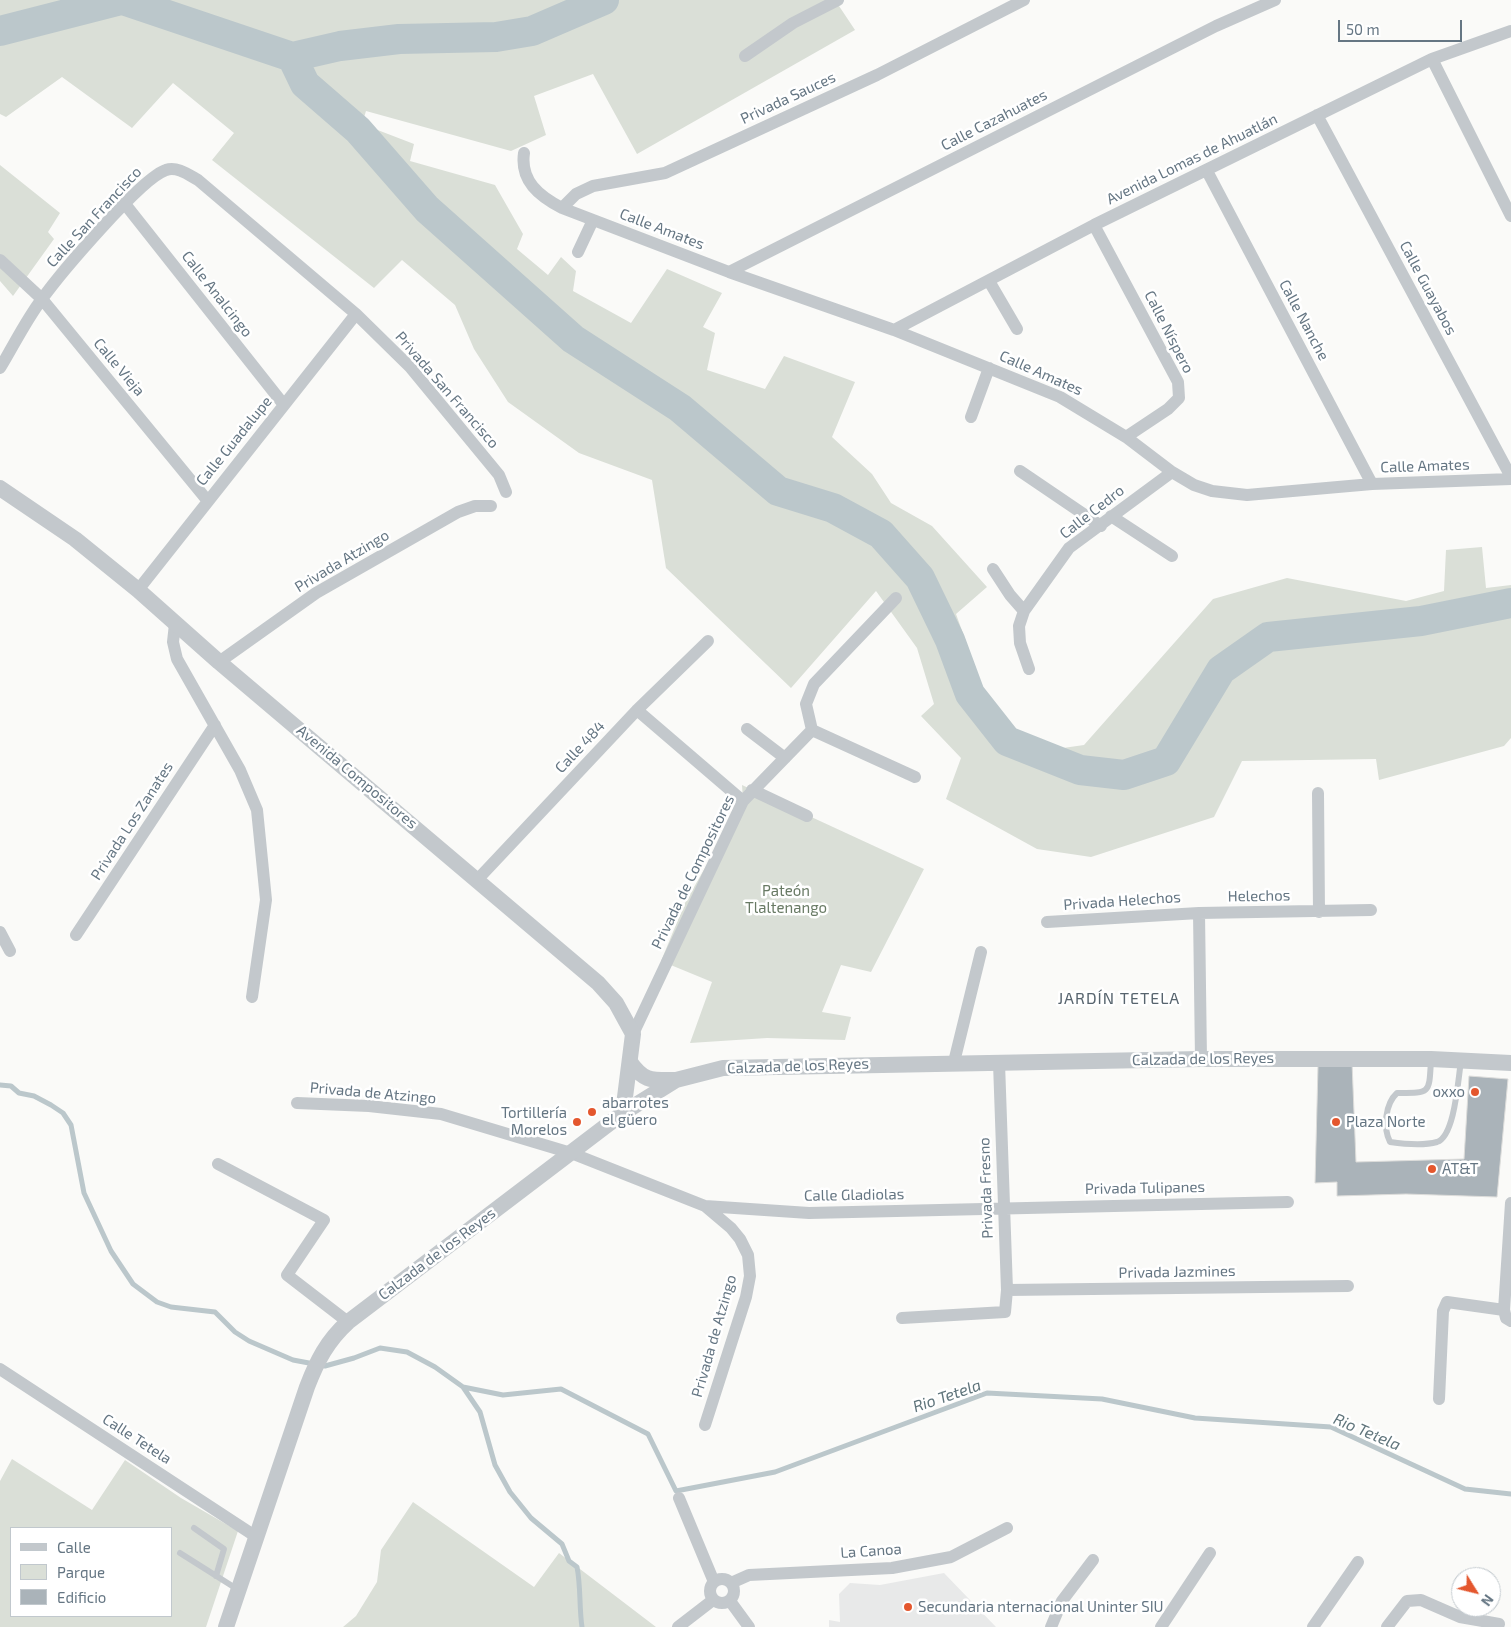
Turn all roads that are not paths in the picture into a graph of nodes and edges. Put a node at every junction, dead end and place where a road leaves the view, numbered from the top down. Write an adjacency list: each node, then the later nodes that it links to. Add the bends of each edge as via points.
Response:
1 (838, 0): 5 (street, via 793,23)
2 (1024, 0): 11 (street, Privada Sauces, via 877,75 665,173 593,186 576,194)
3 (1275, 0): 17 (street, Calle Cazahuates, via 1216,26)
4 (1511, 31): 6 (street, Avenida Lomas de Ahuatlán)
5 (745, 56)
6 (1432, 59): 7 (street, Avenida Lomas de Ahuatlán); 12 (street)
7 (1317, 115): 9 (street, Avenida Lomas de Ahuatlán); 30 (street, Calle Guayabos)
8 (524, 153): 11 (street, Calle Amates, via 522,167 532,186 546,200)
9 (1207, 171): 14 (street, Avenida Lomas de Ahuatlán); 31 (street, Calle Nanche)
10 (125, 204): 19 (street, Calle San Francisco); 20 (street, Calle San Francisco, via 157,173 169,169 184,172 198,180); 25 (street, Calle Analcingo)
11 (562, 208): 13 (street, Calle Amates)
12 (1511, 216)
13 (593, 220): 15 (street); 17 (street, Calle Amates)
14 (1094, 225): 18 (street, Avenida Lomas de Ahuatlán); 27 (street, Calle Níspero, via 1178,382 1179,398)
15 (578, 252)
16 (0, 260): 19 (street, Calle Vieja)
17 (728, 272): 22 (street, Calle Amates)
18 (989, 281): 21 (street); 22 (street, Avenida Lomas de Ahuatlán)
19 (42, 299): 23 (street, Calle San Francisco); 34 (street, Calle Vieja)
20 (356, 314): 25 (street, Calle Guadalupe); 33 (street, Privada San Francisco, via 410,367 499,476)
21 (1017, 329)
22 (894, 330): 24 (street, Calle Amates)
23 (0, 368)
24 (989, 368): 26 (street); 27 (street, Calle Amates, via 1060,396)
25 (284, 405): 34 (street, Calle Guadalupe)
26 (971, 417)
27 (1126, 437): 29 (street, Calle Amates)
28 (1020, 471): 37 (street)
29 (1172, 472): 31 (street, Calle Amates, via 1212,491 1247,495); 36 (street, Calle Cedro)
30 (1511, 478): 31 (street, Calle Amates)
31 (1372, 484)
32 (0, 488): 40 (street, Avenida Compositores, via 75,539)
33 (506, 492)
34 (207, 500): 40 (street, Calle Guadalupe)
35 (491, 506): 45 (street, Privada Atzingo, via 476,506 458,512 333,584)
36 (1111, 516): 37 (street, Calle Cedro); 38 (street)
37 (1101, 526): 42 (street, Calle Cedro, via 1069,548)
38 (1172, 556)
39 (993, 569): 42 (street)
40 (138, 590): 43 (street, Avenida Compositores)
41 (896, 598): 50 (street, via 814,684 806,704)
42 (1024, 611): 46 (street, Calle Cedro, via 1019,626 1020,644)
43 (175, 624): 45 (street, Avenida Compositores); 48 (street, via 173,642 177,659)
44 (708, 641): 47 (street, Calle 484)
45 (219, 662): 57 (street, Avenida Compositores)
46 (1029, 670)
47 (637, 710): 55 (street); 57 (street, Calle 484)
48 (215, 725): 63 (street, Privada Los Zanates); 66 (street, via 257,810 266,900)
49 (747, 729): 51 (street)
50 (812, 730): 51 (street, Privada de Compositores); 52 (street)
51 (785, 758): 53 (street, Privada de Compositores)
52 (915, 777)
53 (752, 790): 55 (street, Privada de Compositores); 56 (street)
54 (1318, 793): 59 (street)
55 (742, 801): 67 (street, Privada de Compositores)
56 (807, 816)
57 (478, 879): 67 (street, Avenida Compositores, via 598,983 616,1003)
58 (1370, 910): 59 (street, Helechos)
59 (1319, 912): 60 (street, Helechos)
60 (1199, 913): 61 (street, Privada Helechos); 68 (street)
61 (1046, 922)
62 (0, 932): 64 (street)
63 (76, 936)
64 (10, 951)
65 (981, 952): 72 (street)
66 (252, 997)
67 (633, 1034): 71 (street)
68 (1201, 1058): 69 (street, Calzada de los Reyes); 73 (street, Calzada de los Reyes)
69 (1431, 1059): 70 (street, Calzada de los Reyes); 70 (lane, via 1429,1086 1425,1091 1421,1094 1397,1093 1392,1097 1386,1123 1390,1142 1438,1142 1443,1137 1452,1119)
70 (1461, 1060): 74 (street, Calzada de los Reyes)
71 (630, 1062): 75 (street, via 637,1072 652,1080); 77 (street)
72 (954, 1062): 73 (street, Calzada de los Reyes); 75 (street, Calzada de los Reyes, via 723,1068)
73 (998, 1063): 83 (street, Privada Fresno)
74 (1511, 1063)
75 (676, 1080): 77 (street, Calzada de los Reyes)
76 (297, 1103): 78 (street, Privada de Atzingo, via 441,1114)
77 (624, 1113): 78 (street, Calzada de los Reyes)
78 (566, 1151): 82 (street, Privada de Atzingo); 88 (street, Calzada de los Reyes)
79 (218, 1164): 88 (street, via 324,1220 288,1275)
80 (1288, 1202): 83 (street, Privada Tulipanes)
81 (1511, 1203): 86 (street)
82 (706, 1206): 83 (street, Calle Gladiolas, via 809,1213); 91 (street, Privada de Atzingo, via 740,1239 748,1254 750,1276)
83 (1002, 1207): 85 (street, Privada Fresno)
84 (1348, 1286): 85 (street, Privada Jazmines)
85 (1007, 1290): 87 (street, Privada Fresno, via 1005,1312)
86 (1507, 1316): 90 (street, via 1446,1302)
87 (902, 1318)
88 (348, 1322): 95 (street, Calzada de los Reyes, via 333,1335 317,1360)
89 (0, 1370): 95 (street, Calle Tetela)
90 (1439, 1399)
91 (705, 1426)
92 (679, 1498): 101 (street)
93 (194, 1528): 100 (lane, via 224,1549)
94 (1007, 1528): 102 (street, La Canoa, via 951,1557 892,1568 772,1572 749,1575)
95 (255, 1536): 103 (street, Calzada de los Reyes)
96 (1210, 1553): 111 (street)
97 (180, 1554): 100 (lane)
98 (1093, 1560): 110 (street, via 1062,1601)
99 (1358, 1562): 112 (street)
100 (216, 1576): 103 (lane)
101 (714, 1582): 102 (street, via 723,1579); 104 (street, via 710,1591)
102 (731, 1583): 105 (street, via 734,1592)
103 (238, 1590): 107 (street, Calzada de los Reyes)
104 (713, 1600): 105 (street, via 721,1604); 108 (street)
105 (730, 1601): 109 (street)
106 (1499, 1624): 113 (street, via 1460,1617 1421,1600 1407,1601)
107 (226, 1627)
108 (678, 1627)
109 (750, 1627)
110 (1051, 1627)
111 (1161, 1627)
112 (1313, 1627)
113 (1387, 1627)

